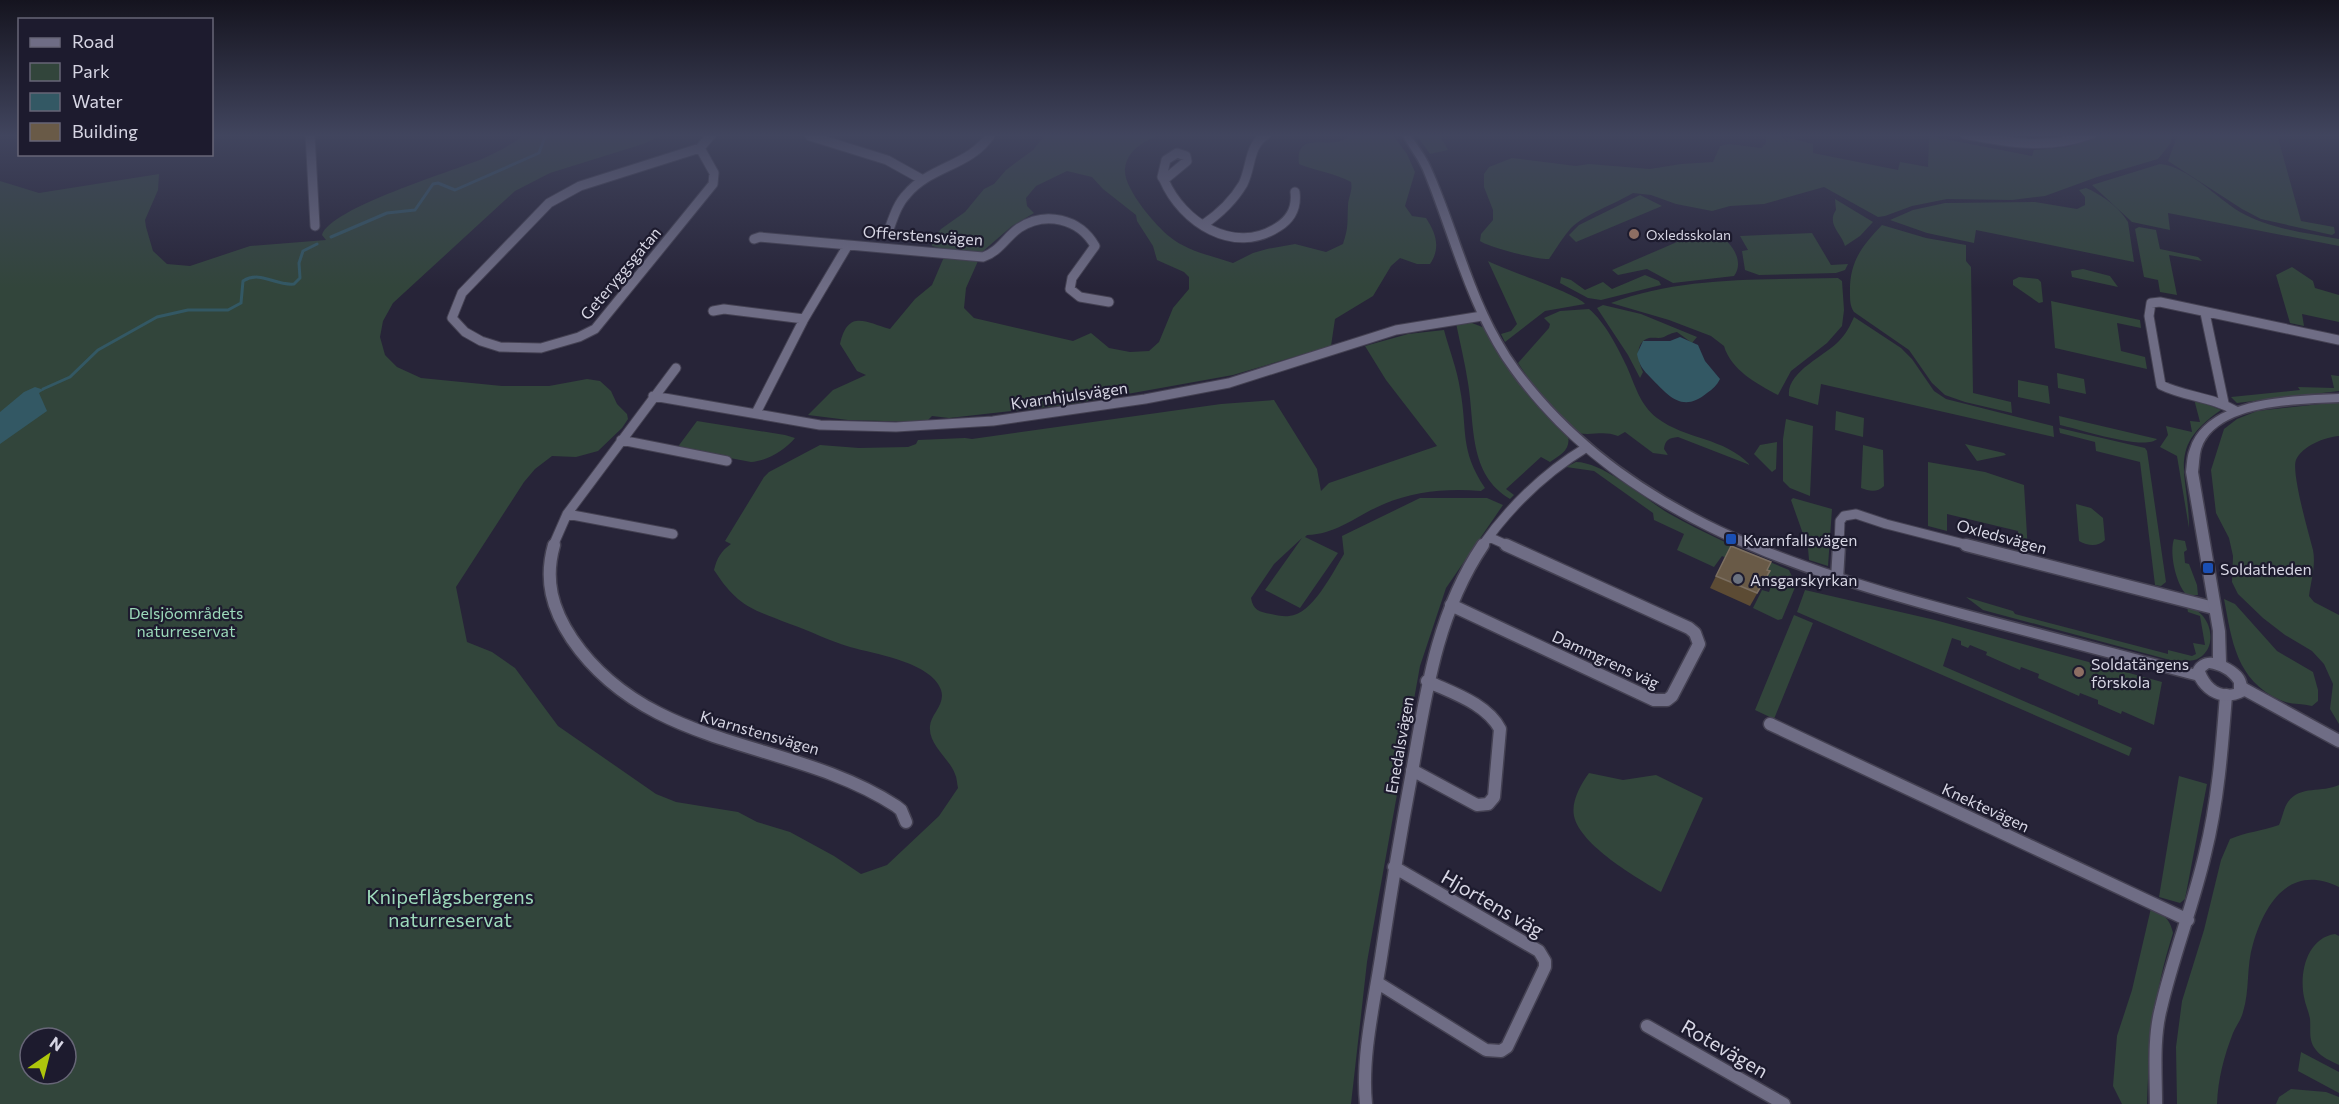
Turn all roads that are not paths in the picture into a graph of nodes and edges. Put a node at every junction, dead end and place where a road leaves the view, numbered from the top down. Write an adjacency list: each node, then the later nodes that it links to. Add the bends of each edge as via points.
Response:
1 (313, 186): 10 (street)
2 (582, 186): 3 (street, Geteryggsgatan, via 549,203 462,293 452,318 457,325 480,340 512,347 555,345 595,329)
3 (712, 186)
4 (916, 186): 11 (street, via 907,192)
5 (1165, 186): 9 (street, via 1180,210)
6 (1240, 186): 9 (street, via 1215,217)
7 (1432, 186): 17 (street)
8 (1295, 192): 9 (street, via 1297,205 1293,214 1274,232 1257,239 1235,238)
9 (1203, 225)
10 (315, 226)
11 (888, 232)
12 (754, 239): 13 (street, Offerstensvägen)
13 (848, 245): 14 (street, Offerstensvägen, via 983,257 1021,228 1041,219 1062,218 1092,239 1095,246 1071,280 1070,289 1080,297); 18 (street, Offerstensvägen)
14 (1109, 302)
15 (713, 311): 18 (street)
16 (2205, 313): 19 (street); 23 (street); 23 (street, via 2151,303 2149,316 2162,386)
17 (1482, 316): 25 (street, Kvarnhjulsvägen, via 1396,330 1230,382 1036,416 896,427 819,425); 27 (street, via 1516,372 1557,420)
18 (804, 319): 25 (street, Offerstensvägen)
19 (2339, 340)
20 (675, 368): 21 (street, Kvarnstensvägen)
21 (653, 396): 25 (street, Kvarnhjulsvägen); 26 (street, Kvarnstensvägen)
22 (2339, 398): 24 (street, via 2282,402)
23 (2224, 403): 24 (street)
24 (2236, 411): 34 (street, via 2205,433 2192,464)
25 (756, 413)
26 (621, 440): 28 (street); 29 (street, Kvarnstensvägen)
27 (1587, 447): 31 (street, Enedalsvägen, via 1539,480 1511,507); 32 (street, via 1653,496 1705,526 1762,553)
28 (727, 461)
29 (567, 514): 30 (street); 43 (street, Kvarnstensvägen, via 555,537 548,567 552,602 570,638 610,681 660,715 695,731 844,777 901,810)
30 (673, 534)
31 (1489, 537): 33 (street, Enedalsvägen); 33 (street, Dammgrens väg, via 1695,633 1699,644 1672,696 1654,700)
32 (1837, 579): 34 (street, Oxledsvägen, via 1840,521 1852,513); 36 (street)
33 (1451, 605): 37 (street, Enedalsvägen)
34 (2214, 608): 35 (street)
35 (2220, 665): 36 (street, via 2203,665); 38 (street, via 2236,675)
36 (2199, 676): 39 (street, via 2212,690)
37 (1427, 681): 42 (street, Enedalsvägen); 42 (street, via 1488,713 1498,723 1494,797 1488,804 1477,805)
38 (2242, 688): 39 (street, via 2237,694); 41 (street)
39 (2226, 695): 45 (street, via 2222,759 2206,851)
40 (1770, 724): 45 (street, Knektevägen)
41 (2339, 741)
42 (1412, 770): 44 (street, Enedalsvägen)
43 (906, 822)
44 (1394, 867): 46 (street, Enedalsvägen); 46 (street, Hjortens väg, via 1539,951 1545,966 1507,1047 1494,1052)
45 (2188, 920): 50 (street, via 2160,1010)
46 (1378, 983): 48 (street, Enedalsvägen)
47 (1647, 1026): 49 (street, Rotevägen)
48 (1366, 1104)
49 (1784, 1104)
50 (2156, 1104)

